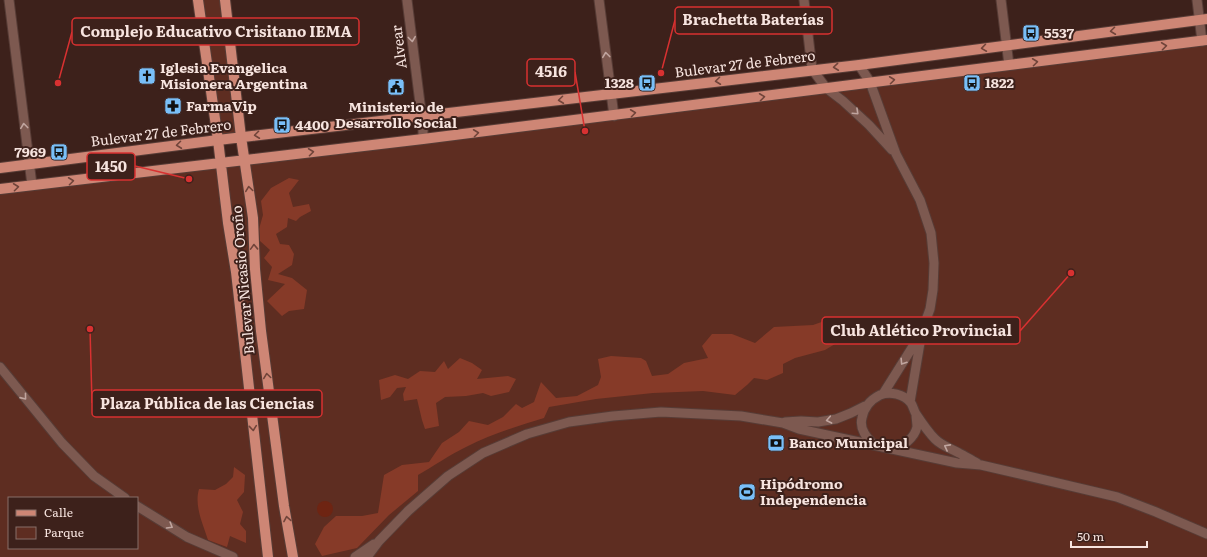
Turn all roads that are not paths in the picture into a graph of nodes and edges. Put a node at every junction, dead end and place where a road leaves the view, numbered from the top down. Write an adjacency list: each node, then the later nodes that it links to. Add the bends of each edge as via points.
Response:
1 (9, 0): 26 (street, one-way to 1)
2 (198, 0): 22 (main road, Bulevar Nicasio Oroño)
3 (225, 0): 20 (main road, Bulevar Nicasio Oroño)
4 (407, 0): 18 (street, Alvear, one-way to 18)
5 (599, 0): 17 (street, one-way to 5)
6 (804, 0): 14 (street)
7 (1001, 0): 11 (street)
8 (1197, 0): 9 (street)
9 (1203, 19): 10 (street); 11 (main road, Bulevar 27 de Febrero, one-way to 11)
10 (1204, 41): 13 (main road, one-way to 10)
11 (1006, 45): 12 (main road, Bulevar 27 de Febrero, one-way to 12); 13 (street)
12 (859, 64): 14 (main road, Bulevar 27 de Febrero, one-way to 14); 15 (street)
13 (1009, 65): 15 (main road, one-way to 13)
14 (812, 69): 16 (street); 17 (main road, Bulevar 27 de Febrero, one-way to 17)
15 (870, 82): 16 (main road); 23 (street)
16 (826, 88): 19 (main road, one-way to 16); 23 (street, one-way to 23, via 854,110)
17 (611, 94): 18 (main road, Bulevar 27 de Febrero, one-way to 18); 19 (street)
18 (421, 116): 20 (main road, Bulevar 27 de Febrero, one-way to 20); 21 (street, Alvear)
19 (614, 116): 21 (main road, one-way to 19)
20 (241, 138): 22 (main road, Bulevar 27 de Febrero); 24 (main road, Bulevar Nicasio Oroño)
21 (423, 139): 24 (main road, one-way to 21)
22 (218, 140): 25 (main road, Bulevar Nicasio Oroño); 26 (main road, Bulevar 27 de Febrero, one-way to 26)
23 (896, 154): 30 (street, via 920,200 931,233 934,290)
24 (244, 160): 25 (main road); 46 (main road, Bulevar Nicasio Oroño, one-way to 24, via 261,331 253,218)
25 (220, 163): 28 (main road, one-way to 25); 45 (main road, Bulevar Nicasio Oroño, one-way to 45, via 236,272)
26 (29, 165): 27 (main road, Bulevar 27 de Febrero); 28 (street)
27 (0, 168)
28 (32, 185): 29 (main road, one-way to 28)
29 (0, 189)
30 (922, 331): 32 (street, one-way to 32); 33 (street)
31 (0, 366): 40 (street, one-way to 40, via 62,443 94,476)
32 (883, 394): 33 (street, via 893,393); 34 (street, via 873,398)
33 (910, 402): 35 (street)
34 (866, 406): 36 (street, one-way to 36, via 836,419); 37 (street, via 861,420 864,434)
35 (916, 414): 38 (street, via 916,427 911,439); 39 (street, one-way to 35, via 935,440)
36 (784, 422): 37 (street, via 799,429); 43 (street, via 741,416 661,412 569,422 527,434 483,453 448,476 408,510)
37 (874, 445): 38 (street)
38 (892, 449): 39 (street, via 957,463)
39 (981, 465): 42 (street, via 1117,497)
40 (124, 497)
41 (138, 507): 44 (street, one-way to 44, via 187,537)
42 (1207, 534)
43 (379, 541): 47 (street); 48 (street)
44 (233, 557)
45 (268, 557)
46 (293, 557)
47 (356, 557)
48 (367, 557)

